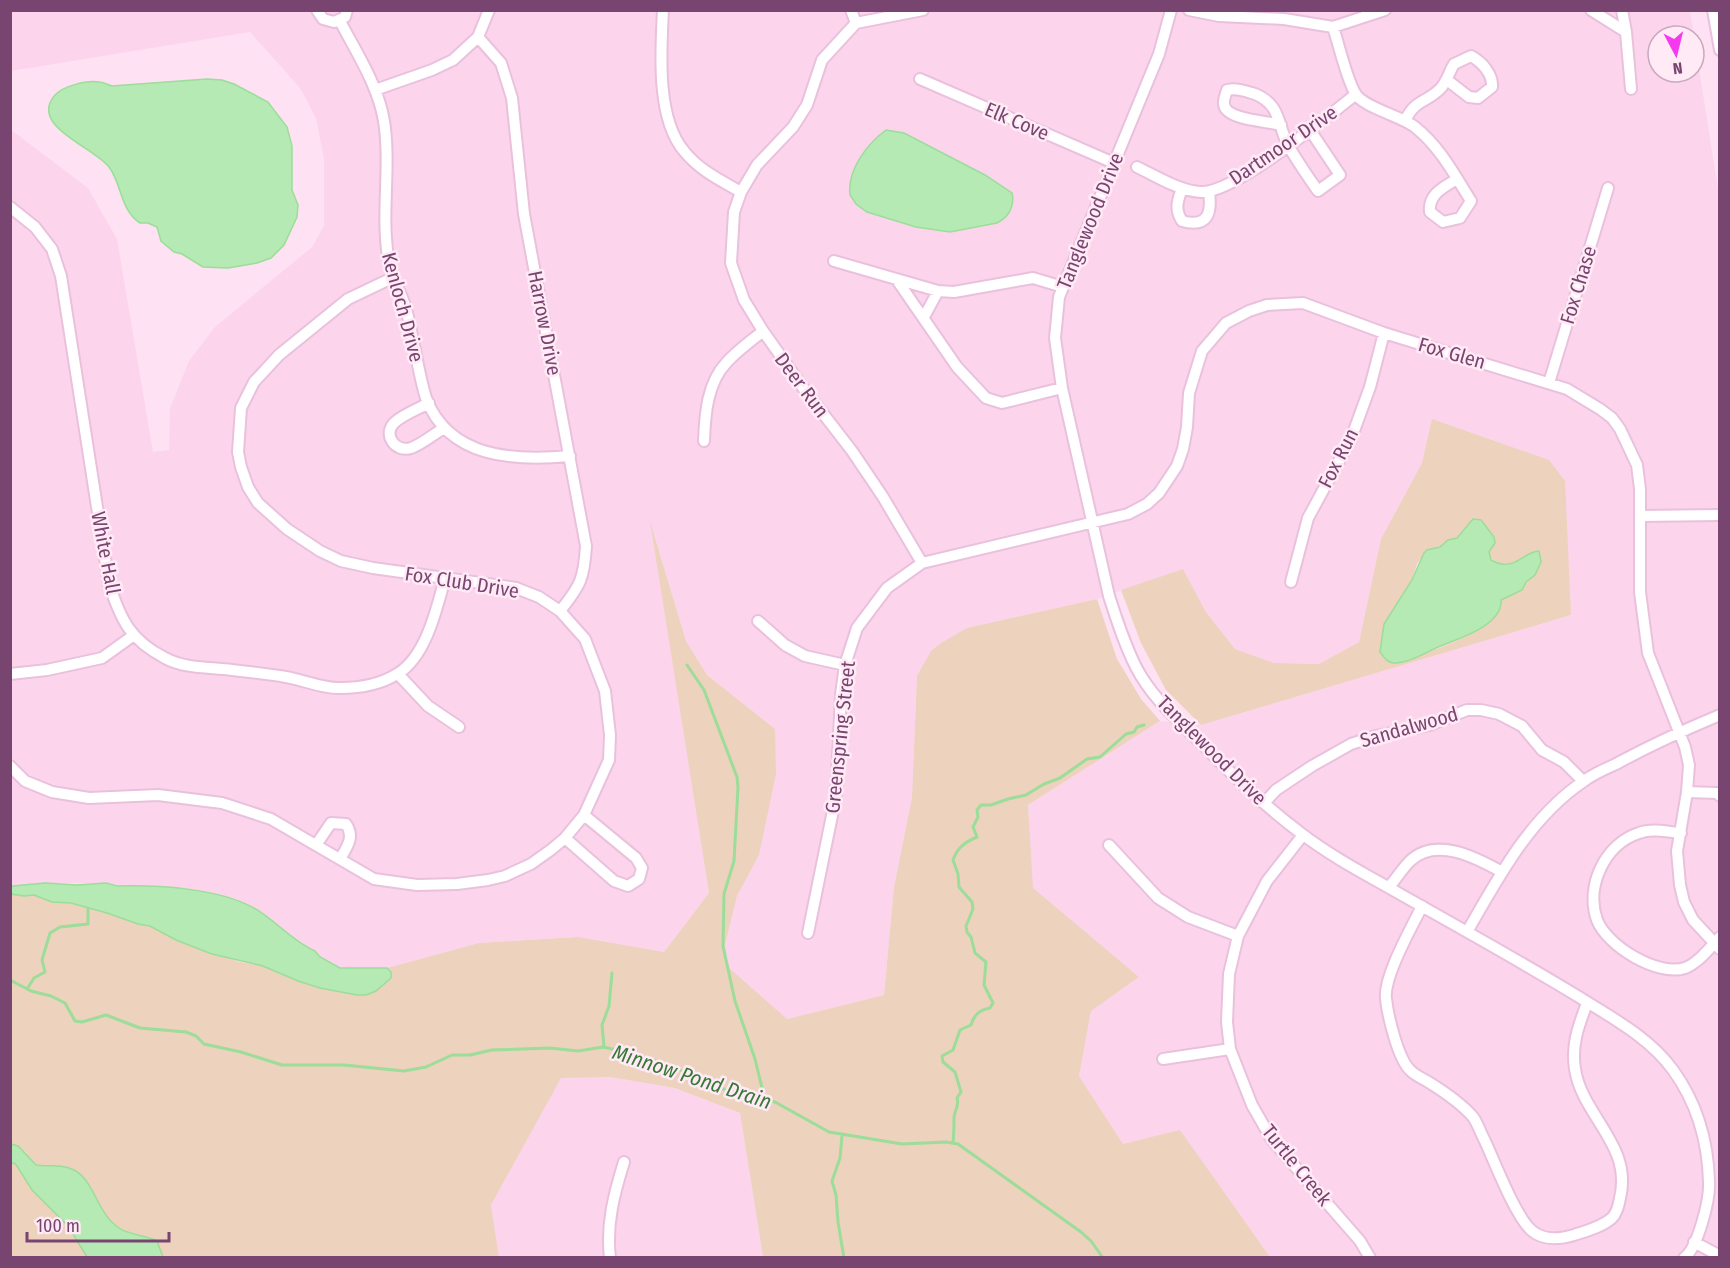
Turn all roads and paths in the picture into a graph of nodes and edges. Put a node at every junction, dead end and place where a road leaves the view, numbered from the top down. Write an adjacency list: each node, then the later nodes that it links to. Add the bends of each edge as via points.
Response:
1 (318, 10): 14 (street, via 322,19)
2 (348, 10): 14 (street)
3 (489, 10): 18 (street)
4 (663, 10): 34 (street, via 666,112 671,126 683,150 709,174)
5 (851, 10): 15 (street)
6 (923, 10): 15 (street)
7 (1171, 10): 29 (street, Tanglewood Drive, via 1159,54)
8 (1189, 10): 13 (street, via 1219,16)
9 (1385, 10): 16 (street)
10 (1591, 10): 17 (street)
11 (1622, 10): 17 (street)
12 (1713, 10): 19 (street)
13 (1285, 15): 16 (street)
14 (340, 21): 23 (street, Kenloch Drive)
15 (856, 23): 34 (street, Deer Run, via 822,60 807,105 794,127 757,165)
16 (1333, 27): 24 (street)
17 (1626, 32): 22 (street)
18 (478, 38): 23 (street, via 453,60); 50 (street, Harrow Drive, via 501,63 512,98 524,214)
19 (1719, 50)
20 (920, 79): 29 (street, Elk Cove)
21 (1447, 80): 25 (street, via 1439,91 1419,101)
22 (1631, 89)
23 (375, 90): 38 (street, Kenloch Drive, via 384,120 387,256)
24 (1355, 95): 25 (street); 27 (street, Dartmoor Drive)
25 (1405, 121): 31 (street, via 1440,151)
26 (1281, 125): 26 (street, via 1273,107 1261,97 1236,88 1227,90 1223,103 1231,115); 28 (street)
27 (1310, 130): 28 (street, Dartmoor Drive); 28 (street, via 1340,175 1318,191)
28 (1288, 145): 35 (street, Dartmoor Drive, via 1238,180)
29 (1114, 164): 40 (street, Tanglewood Drive)
30 (1137, 167): 32 (street, Dartmoor Drive)
31 (1458, 179)
32 (1182, 188): 35 (street, Dartmoor Drive); 35 (street, Dartmoor Drive, via 1177,214 1189,223 1206,219 1210,212)
33 (1608, 188): 45 (street, Fox Chase)
34 (741, 192): 43 (street, Deer Run, via 734,212 731,263 744,300)
35 (1209, 192)
36 (10, 207): 59 (street, White Hall, via 35,227 52,249 61,276 109,584 120,617)
37 (834, 261): 39 (street)
38 (392, 278): 47 (street, Kenloch Drive, via 404,302); 55 (street, Fox Club Drive, via 348,299 279,355 254,382 241,408 238,452 248,487 258,503 310,547 341,561)
39 (897, 280): 41 (street); 42 (street)
40 (1063, 287): 41 (street, via 1033,278 954,292); 46 (street, Tanglewood Drive, via 1055,338)
41 (938, 291): 42 (street)
42 (924, 318): 46 (street, via 957,367 986,398 1002,403)
43 (763, 331): 49 (street, via 726,363 713,385 705,408); 54 (street, Deer Run, via 852,450)
44 (1384, 333): 45 (street, Fox Glen); 53 (street, Fox Glen, via 1303,303 1267,305 1226,323 1202,351 1189,393 1183,449 1168,482 1147,504); 56 (street, Fox Run, via 1351,439 1308,518)
45 (1549, 382): 51 (street, Fox Glen, via 1600,409 1620,429 1637,465)
46 (1062, 388): 53 (street, Tanglewood Drive)
47 (429, 403): 48 (street, Kenloch Drive); 48 (street, via 394,423 390,429 394,445 403,449 413,447)
48 (444, 428): 50 (street, Kenloch Drive, via 468,445 496,455 533,459)
49 (704, 441)
50 (570, 456): 57 (street, Harrow Drive, via 586,546 584,573)
51 (1640, 516): 52 (street); 65 (street, Fox Glen, via 1640,591 1648,653)
52 (1719, 516)
53 (1092, 524): 54 (street, Greenspring Street); 70 (street, Tanglewood Drive, via 1117,622 1141,676 1172,715)
54 (922, 563): 60 (street, Greenspring Street, via 887,588 857,628)
55 (445, 578): 57 (street, Fox Club Drive, via 516,588); 62 (street, White Hall, via 434,622 416,655)
56 (1291, 582)
57 (560, 611): 71 (street, Fox Club Drive, via 585,639 605,691 609,760)
58 (758, 621): 60 (street, via 785,645 805,656)
59 (134, 635): 61 (street, via 102,658); 62 (street, White Hall, via 166,659 188,666 231,669 338,689 369,685)
60 (845, 665): 82 (street, Greenspring Street, via 836,796)
61 (10, 674)
62 (398, 674): 64 (street, via 428,706)
63 (1719, 716): 65 (street)
64 (459, 727)
65 (1679, 733): 67 (street); 68 (street, Fox Glen, via 1689,765)
66 (10, 766): 75 (street, Fox Club Drive, via 25,781 52,792 89,798 158,795 222,802 271,819)
67 (1583, 781): 70 (street, Sandalwood, via 1564,762 1542,750 1522,726 1499,714 1467,710 1430,725 1351,744 1276,790); 78 (street, via 1551,810)
68 (1688, 792): 69 (street); 72 (street, Fox Glen)
69 (1718, 794)
70 (1264, 802): 73 (street, Tanglewood Drive)
71 (584, 815): 74 (street, Fox Club Drive); 74 (street, via 636,858 642,868 639,879 628,886 614,881)
72 (1680, 833): 84 (street, Fox Glen, via 1677,867 1684,902 1693,920); 84 (street, via 1640,832 1617,845 1594,884 1597,920 1627,952 1662,969 1693,964)
73 (1303, 835): 79 (street, Tanglewood Drive); 83 (street, Turtle Creek, via 1267,881)
74 (566, 838): 77 (street, Fox Club Drive, via 531,864 505,876 457,884 417,885 374,879)
75 (316, 845): 77 (street, Fox Club Drive); 77 (street, via 332,823 346,824 351,834)
76 (1109, 845): 83 (street, via 1158,898 1188,917)
77 (340, 859)
78 (1502, 872): 79 (street, via 1474,857 1432,850 1411,860); 81 (street)
79 (1389, 887): 80 (street, Tanglewood Drive)
80 (1422, 906): 81 (street, Tanglewood Drive); 85 (street, via 1397,955 1385,995 1399,1049 1409,1070 1449,1095 1474,1119 1531,1230 1560,1240 1612,1218 1624,1178 1609,1136 1584,1097 1575,1071 1576,1032)
81 (1467, 932): 85 (street, Tanglewood Drive)
82 (808, 933)
83 (1238, 936): 86 (street, Turtle Creek, via 1229,975)
84 (1718, 944)
85 (1587, 1002): 89 (street, Tanglewood Drive, via 1655,1050 1688,1095 1709,1160 1710,1192)
86 (1230, 1049): 87 (street); 93 (street, Turtle Creek, via 1252,1106 1272,1140)
87 (1163, 1059)
88 (624, 1162): 92 (street, via 612,1201)
89 (1695, 1242): 90 (street, Tanglewood Drive); 91 (street)
90 (1689, 1256)
91 (1719, 1256)
92 (610, 1257)
93 (1370, 1257)

